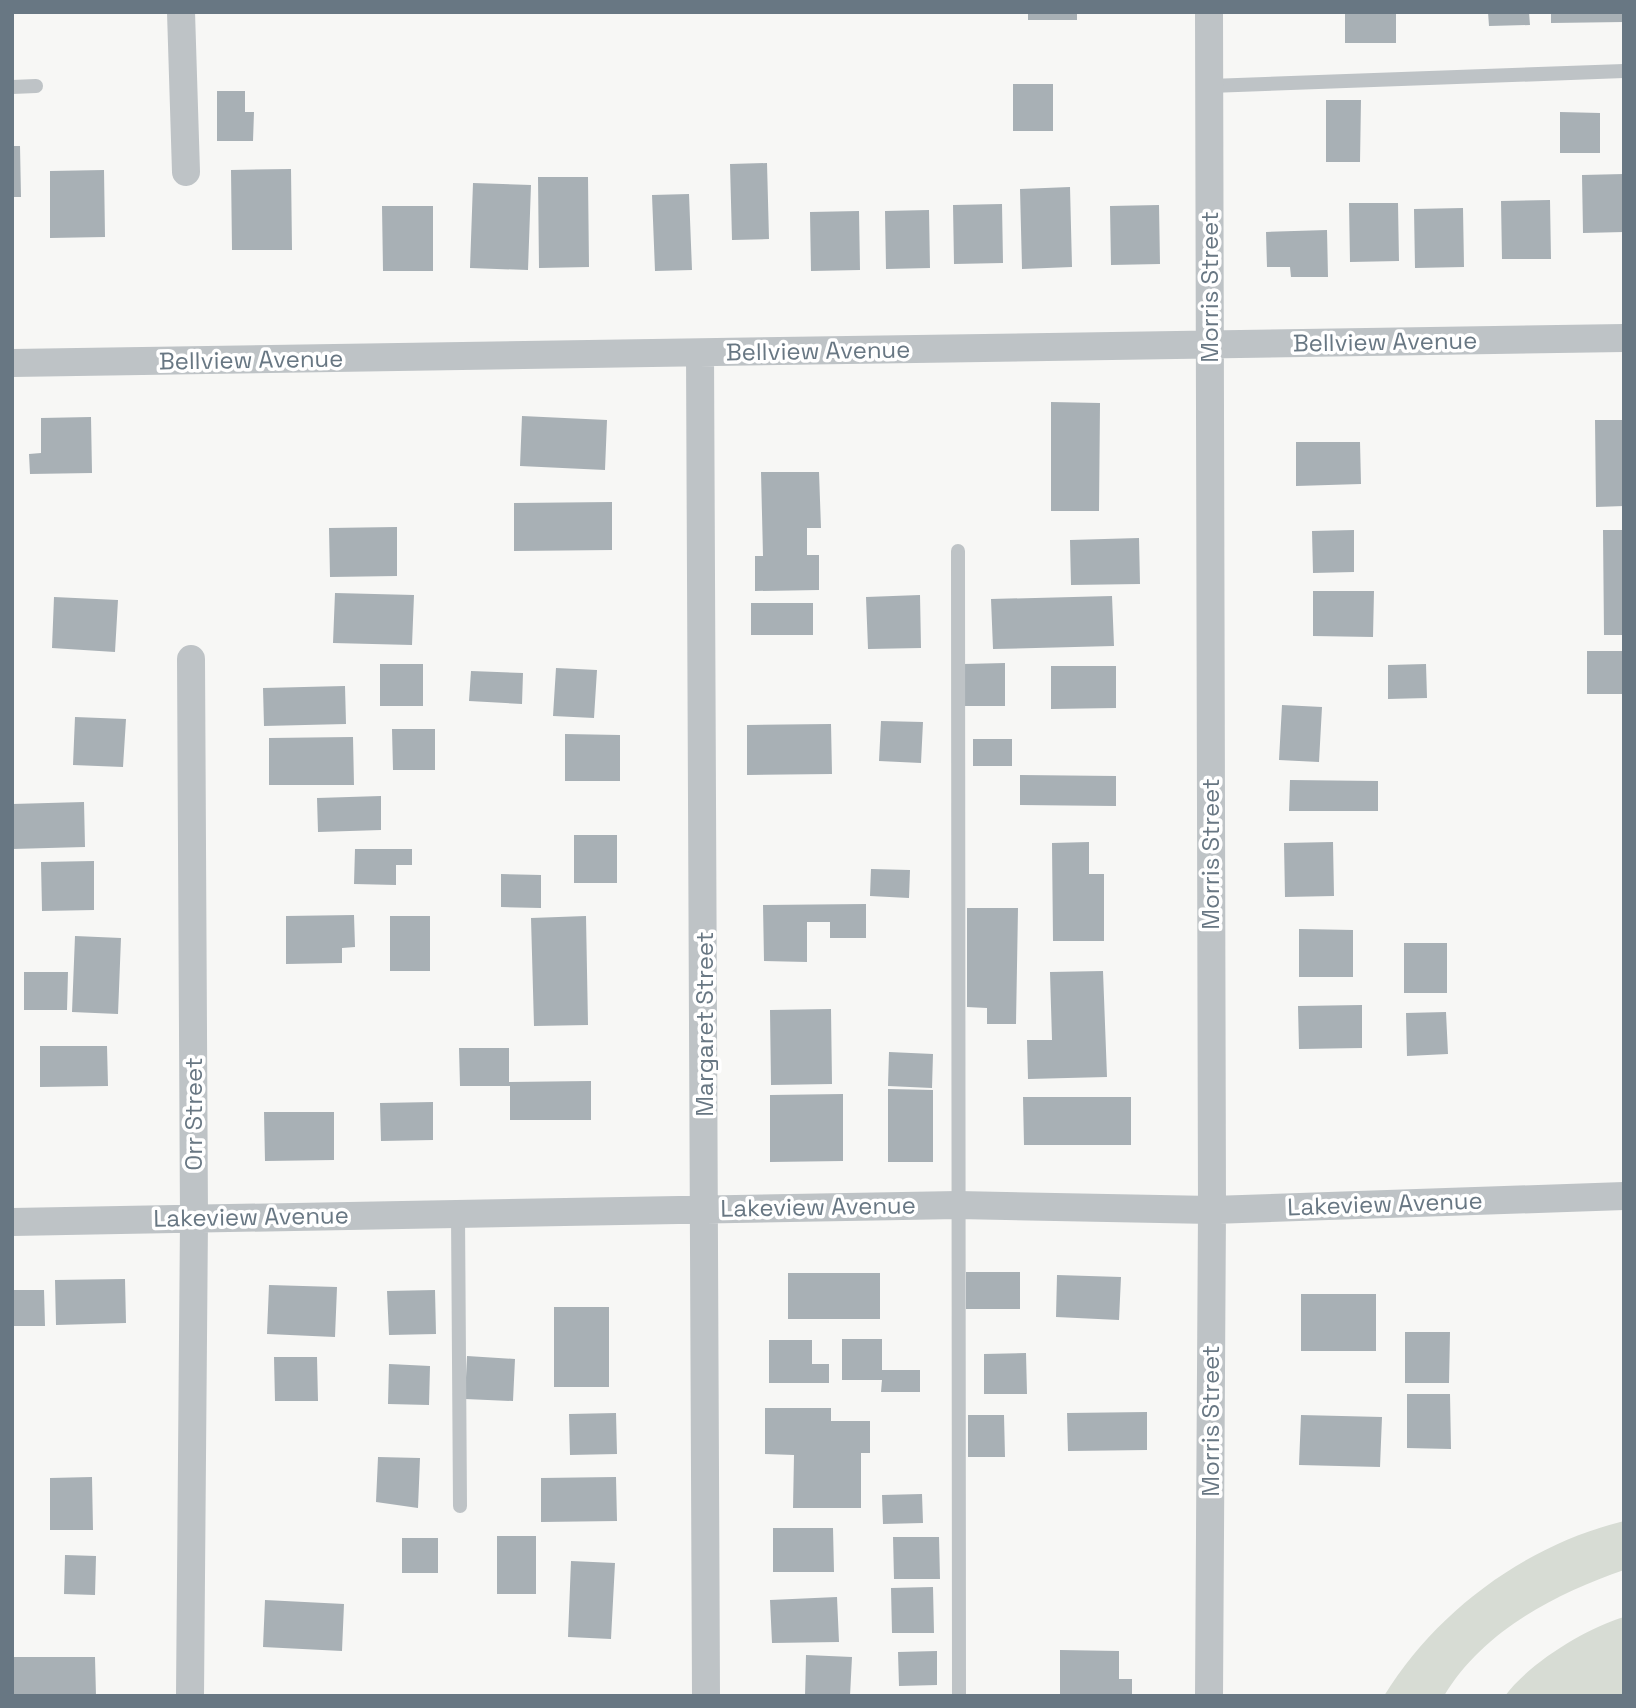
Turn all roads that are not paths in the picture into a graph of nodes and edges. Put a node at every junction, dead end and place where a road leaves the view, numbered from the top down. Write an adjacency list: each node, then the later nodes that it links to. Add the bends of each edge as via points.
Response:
1 (181, 12): 7 (street)
2 (1209, 12): 5 (street, Morris Street)
3 (1624, 71): 5 (lane)
4 (36, 86): 6 (lane)
5 (1210, 86): 9 (street, Morris Street)
6 (12, 87)
7 (186, 172)
8 (1624, 338): 9 (street, Bellview Avenue)
9 (1210, 345): 10 (street, Bellview Avenue); 17 (street, Morris Street)
10 (700, 353): 11 (street, Bellview Avenue); 16 (street, Margaret Street)
11 (12, 363)
12 (958, 551): 15 (lane)
13 (191, 659): 19 (street, Orr Street)
14 (1624, 1196): 17 (street, Lakeview Avenue)
15 (958, 1205): 16 (street, Lakeview Avenue); 17 (street, Lakeview Avenue); 24 (lane)
16 (706, 1209): 18 (street, Lakeview Avenue); 23 (street, Margaret Street)
17 (1212, 1210): 25 (street, Morris Street)
18 (458, 1213): 19 (street, Lakeview Avenue); 21 (lane)
19 (194, 1219): 20 (street, Lakeview Avenue); 22 (street, Orr Street)
20 (12, 1222)
21 (460, 1506)
22 (190, 1696)
23 (706, 1696)
24 (959, 1696)
25 (1209, 1696)

